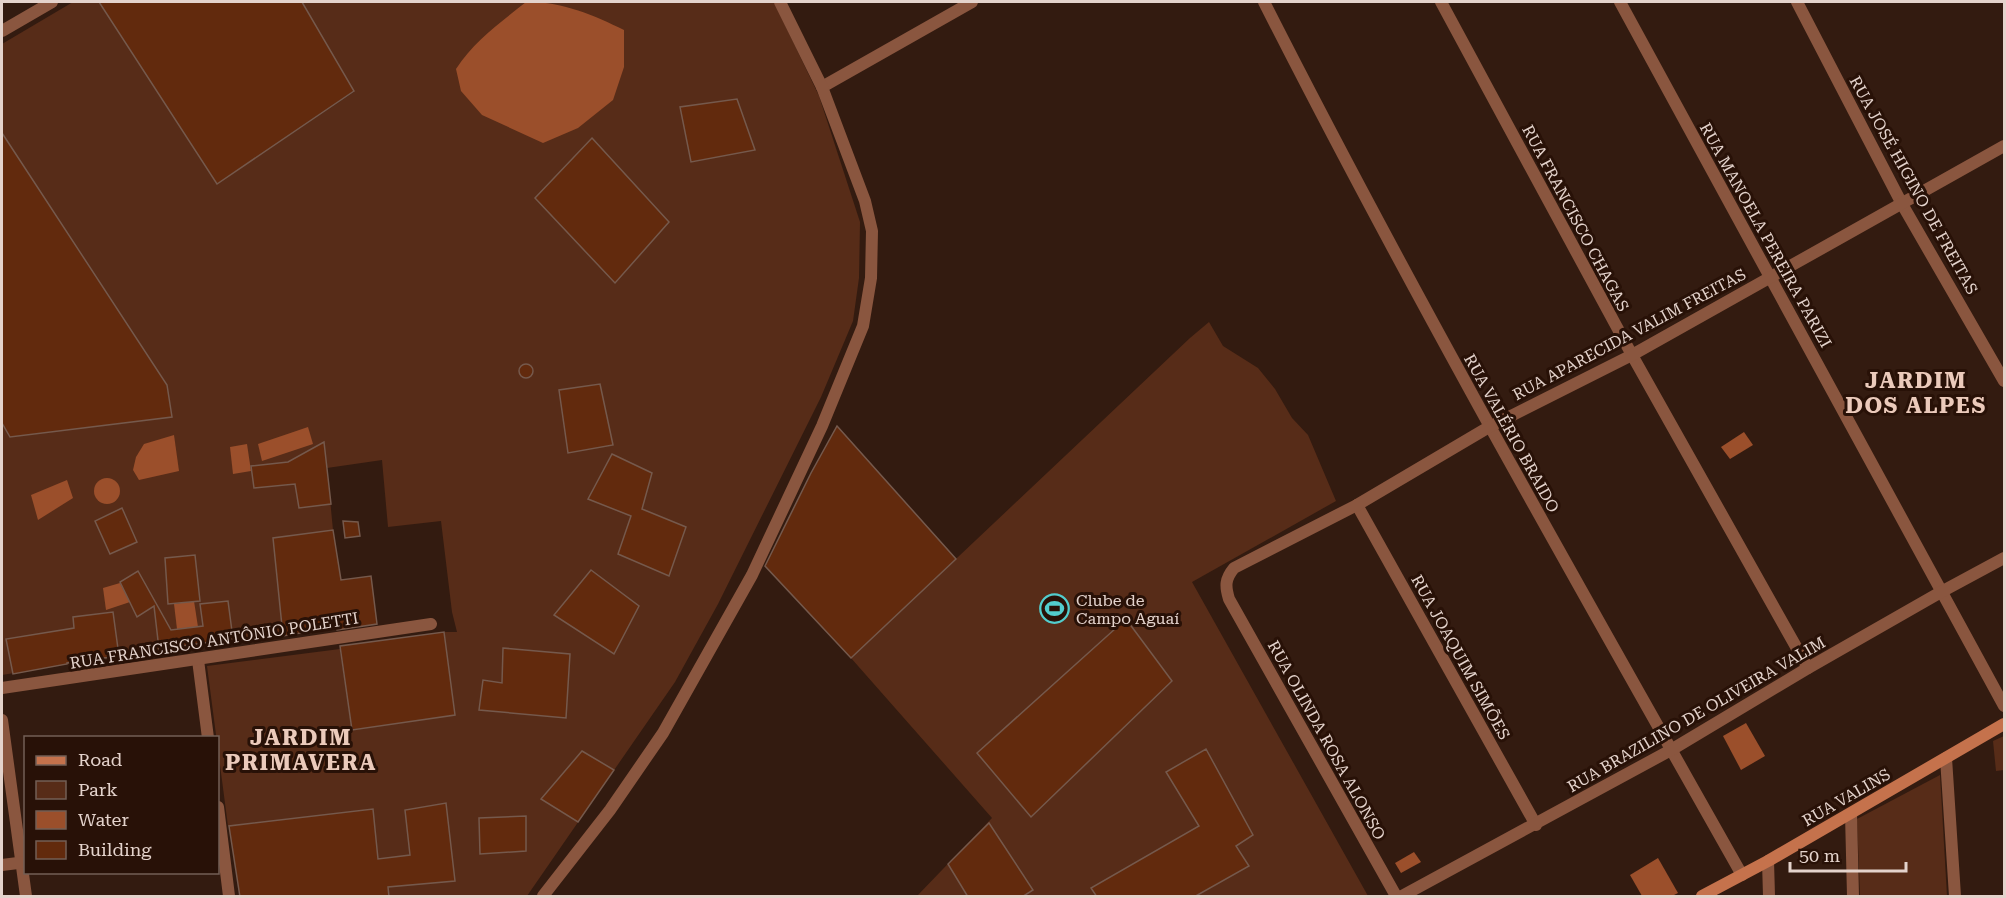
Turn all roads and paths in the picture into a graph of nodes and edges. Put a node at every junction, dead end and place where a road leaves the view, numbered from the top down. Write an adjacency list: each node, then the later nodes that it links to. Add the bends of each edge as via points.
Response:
1 (52, 2): 8 (street)
2 (780, 2): 10 (street)
3 (972, 2): 10 (street)
4 (1264, 2): 16 (street, RUA VALÉRIO BRAIDO)
5 (1442, 2): 14 (street, RUA FRANCISCO CHAGAS)
6 (1620, 2): 13 (street, RUA MANOELA PEREIRA PARIZI)
7 (1797, 2): 12 (street, RUA JOSÉ HIGINO DE FREITAS)
8 (35, 6): 9 (street)
9 (2, 31)
10 (822, 87): 41 (street, via 865,201 872,231 864,326 752,576 663,733)
11 (2004, 146): 12 (street, RUA APARECIDA VALIM FREITAS)
12 (1902, 204): 13 (street, RUA APARECIDA VALIM FREITAS); 15 (street, RUA JOSÉ HIGINO DE FREITAS)
13 (1771, 277): 14 (street, RUA APARECIDA VALIM FREITAS); 19 (street, RUA MANOELA PEREIRA PARIZI)
14 (1632, 355): 16 (street, RUA APARECIDA VALIM FREITAS); 23 (street, RUA FRANCISCO CHAGAS)
15 (2004, 381)
16 (1489, 427): 17 (street, RUA APARECIDA VALIM FREITAS); 29 (street, RUA VALÉRIO BRAIDO)
17 (1357, 505): 20 (street, RUA APARECIDA VALIM FREITAS, via 1234,568 1226,583); 32 (street, RUA JOAQUIM SIMÕES)
18 (2004, 558): 19 (street, RUA BRAZILINO DE OLIVEIRA VALIM)
19 (1941, 592): 23 (street, RUA BRAZILINO DE OLIVEIRA VALIM); 25 (street, RUA MANOELA PEREIRA PARIZI)
20 (1229, 599): 42 (street, RUA OLINDA ROSA ALONSO)
21 (431, 624): 22 (street, RUA FRANCISCO ANTÔNIO POLETTI)
22 (198, 660): 24 (street, RUA FRANCISCO ANTÔNIO POLETTI); 28 (street)
23 (1808, 668): 29 (street, RUA BRAZILINO DE OLIVEIRA VALIM)
24 (2, 688)
25 (2004, 706)
26 (2, 720): 35 (street)
27 (2004, 724): 30 (street, RUA VALINS)
28 (208, 736)
29 (1671, 750): 32 (street, RUA BRAZILINO DE OLIVEIRA VALIM); 38 (street, RUA VALÉRIO BRAIDO)
30 (1946, 758): 31 (street, RUA VALINS); 47 (street)
31 (1851, 814): 34 (street, RUA VALINS); 46 (street)
32 (1536, 825): 43 (street, RUA BRAZILINO DE OLIVEIRA VALIM)
33 (219, 836): 40 (street)
34 (1768, 861): 38 (street, RUA VALINS); 45 (street)
35 (23, 862): 36 (street)
36 (2, 865)
37 (24, 874): 39 (street)
38 (1742, 875): 44 (street, RUA VALINS)
39 (26, 897)
40 (229, 897)
41 (543, 897)
42 (1396, 897)
43 (1402, 897)
44 (1702, 897)
45 (1769, 897)
46 (1853, 897)
47 (1955, 897)

